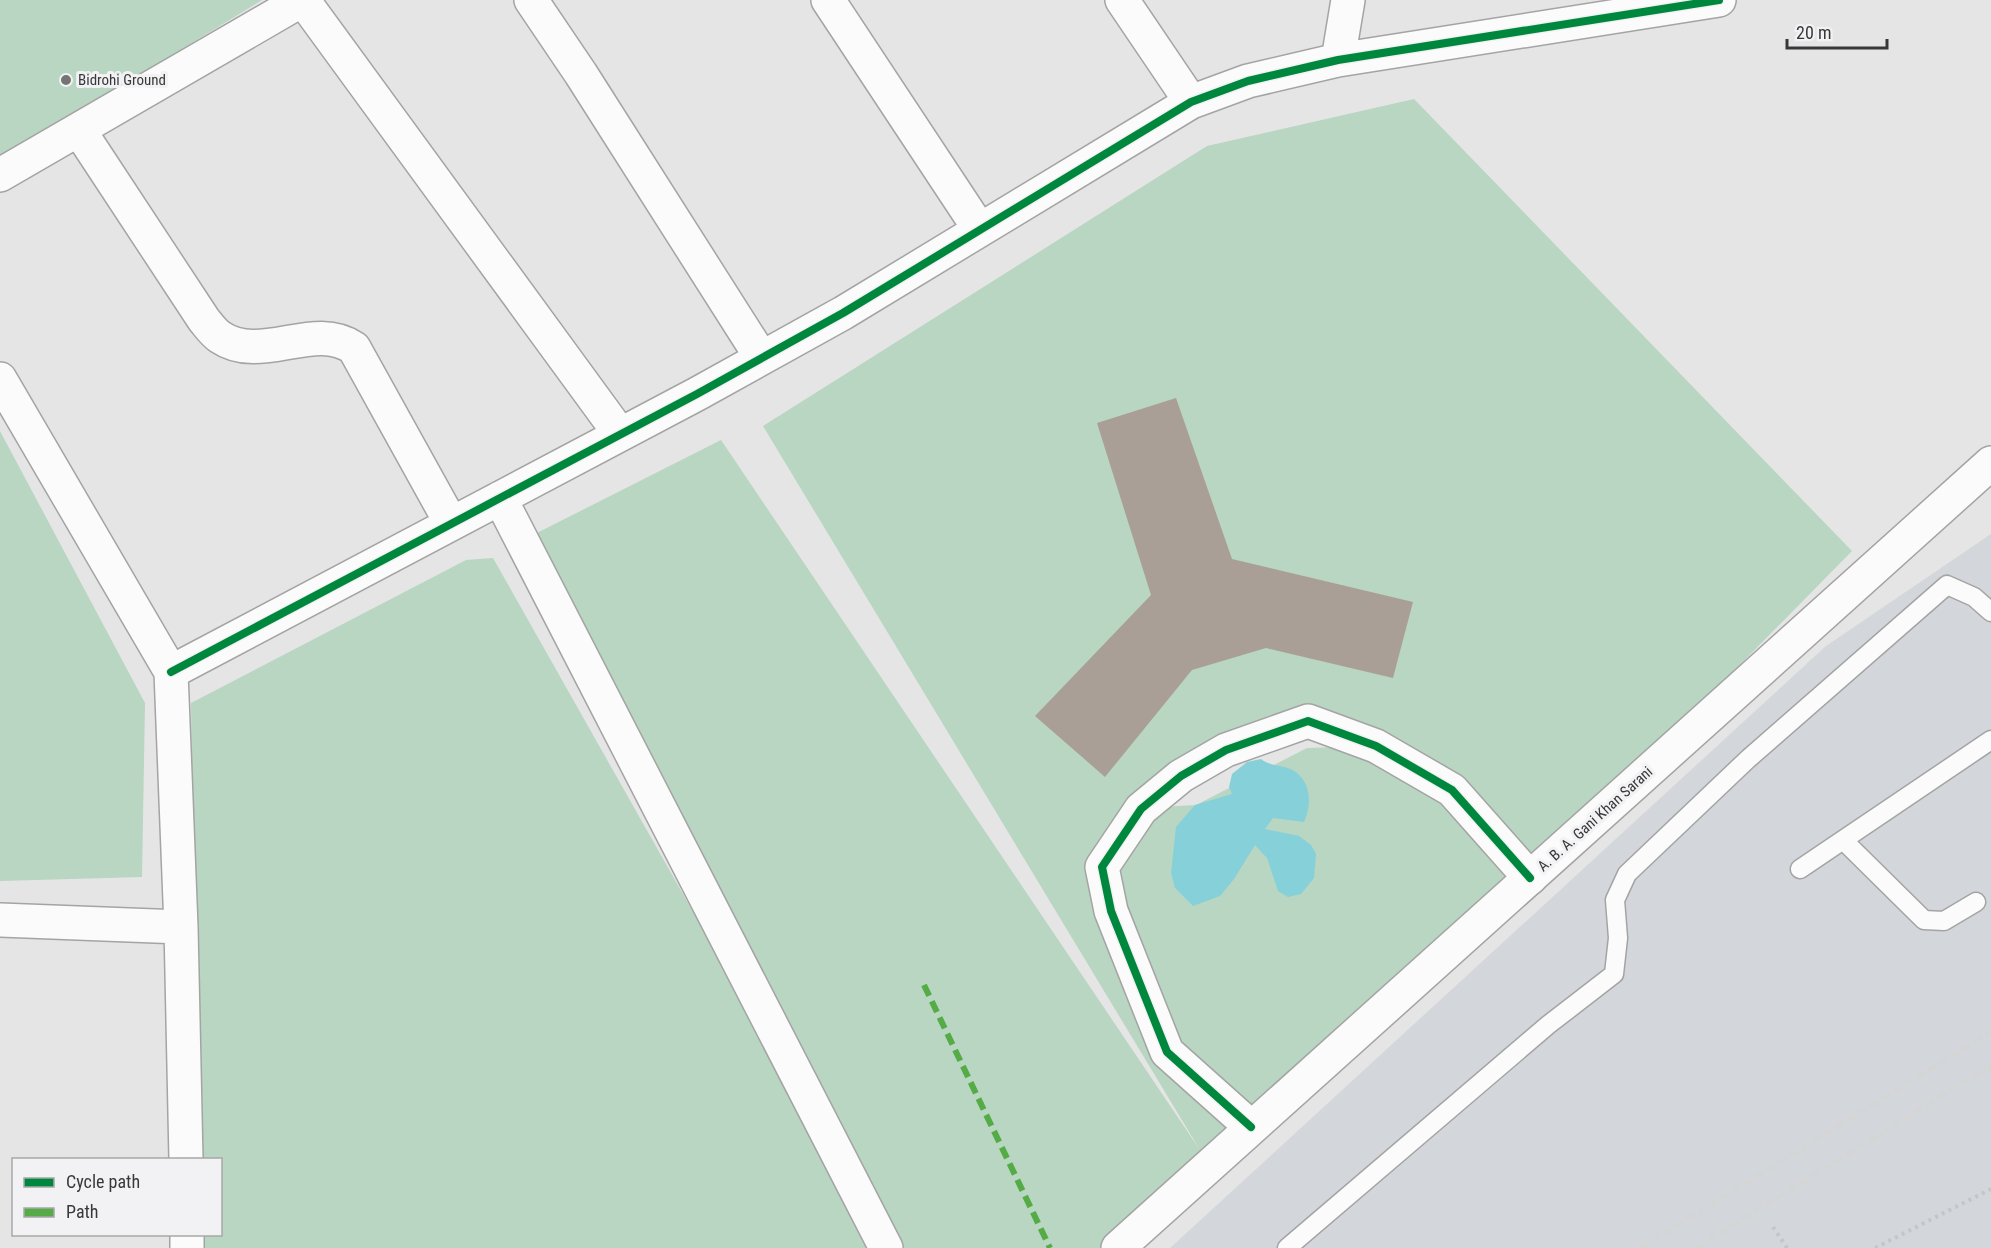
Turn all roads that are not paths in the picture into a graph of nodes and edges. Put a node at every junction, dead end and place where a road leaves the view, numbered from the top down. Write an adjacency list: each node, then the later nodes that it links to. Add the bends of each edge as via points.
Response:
1 (302, 0): 10 (street); 15 (street)
2 (531, 0): 13 (street)
3 (828, 0): 12 (street)
4 (1122, 0): 9 (street)
5 (1348, 0): 8 (street)
6 (1719, 0): 7 (street)
7 (1647, 7): 8 (street)
8 (1338, 60): 9 (street, via 1248,81)
9 (1191, 102): 12 (street)
10 (79, 130): 11 (street); 18 (street, via 219,337 236,345 254,347 326,338 342,340 354,348)
11 (0, 175)
12 (980, 230): 13 (street, via 843,313)
13 (761, 357): 15 (street)
14 (0, 379): 20 (street)
15 (620, 434): 17 (street)
16 (1991, 463): 24 (street, A. B. A. Gani Khan Sarani)
17 (500, 498): 18 (street); 30 (street)
18 (451, 523): 20 (street)
19 (1991, 612): 32 (lane, via 1974,597 1947,585 1748,759 1627,874 1615,900 1618,938 1614,974 1548,1025)
20 (171, 672): 27 (street)
21 (1991, 740): 22 (lane)
22 (1844, 842): 23 (lane); 25 (lane, via 1924,920 1944,921)
23 (1800, 868)
24 (1530, 878): 28 (street, A. B. A. Gani Khan Sarani); 28 (street, via 1452,790 1376,746 1308,721 1226,750 1181,776 1141,809 1102,867 1110,911 1167,1052)
25 (1976, 902)
26 (0, 920): 27 (street)
27 (181, 927): 29 (street)
28 (1251, 1128): 31 (street, A. B. A. Gani Khan Sarani)
29 (186, 1158)
30 (886, 1248)
31 (1118, 1248)
32 (1287, 1248)

